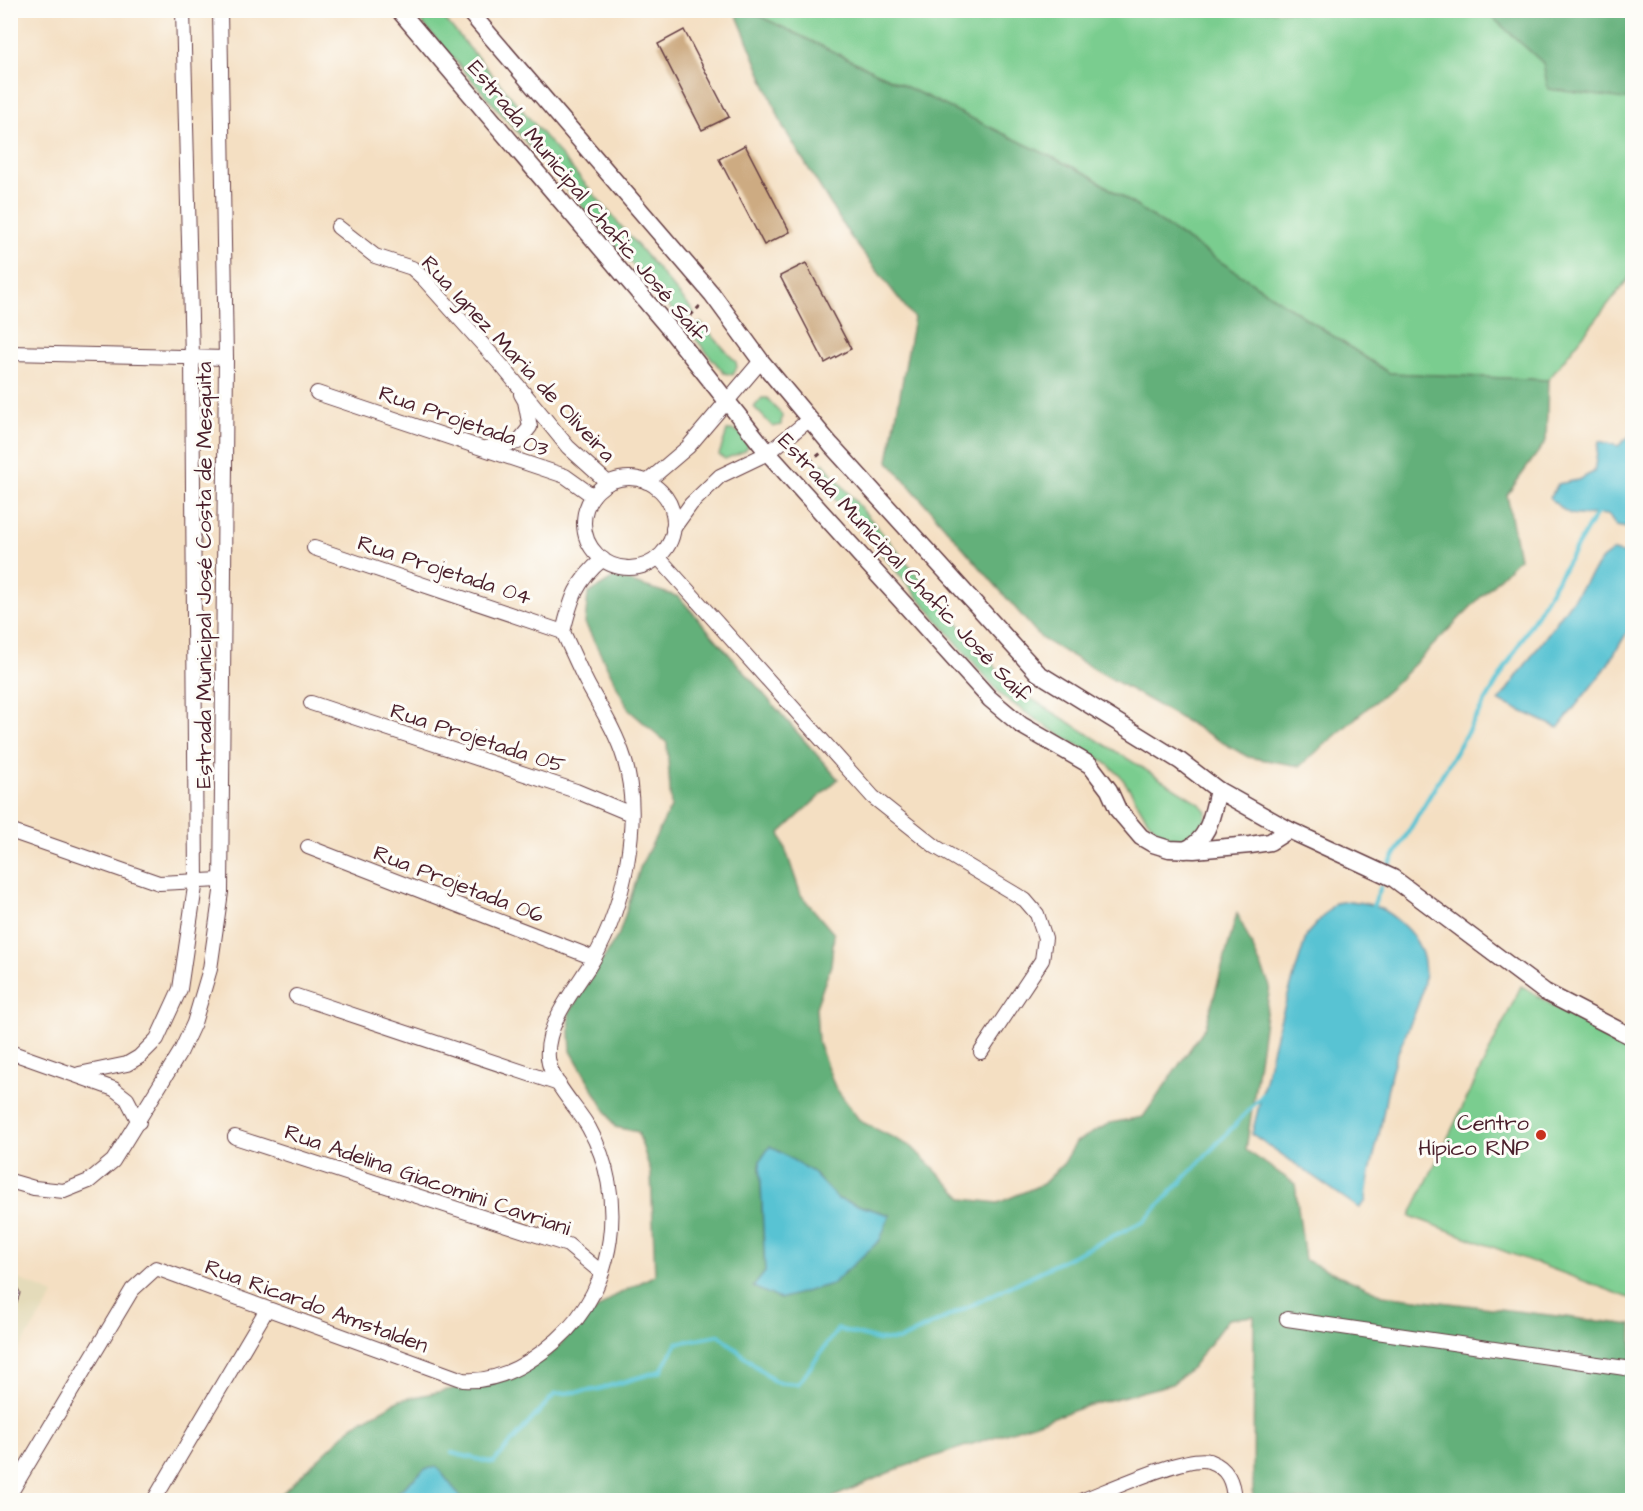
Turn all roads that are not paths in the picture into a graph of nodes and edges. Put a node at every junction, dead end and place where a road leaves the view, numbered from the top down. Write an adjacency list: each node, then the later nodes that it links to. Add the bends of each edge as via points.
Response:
1 (183, 10): 7 (street, Estrada Municipal José Costa de Mesquita)
2 (220, 10): 8 (street, Estrada Municipal José Costa de Mesquita)
3 (399, 10): 12 (street, Estrada Municipal Chafic José Saif)
4 (468, 10): 9 (street, Estrada Municipal Chafic José Saif, via 712,294)
5 (338, 227): 10 (street, Rua Ignez Maria de Oliveira, via 375,256 412,268)
6 (10, 353): 7 (street)
7 (192, 357): 8 (street); 31 (street, Estrada Municipal José Costa de Mesquita)
8 (226, 358): 32 (street, Estrada Municipal José Costa de Mesquita)
9 (761, 361): 12 (street); 13 (street, Estrada Municipal Chafic José Saif)
10 (502, 366): 14 (street, via 525,401 530,427 518,442); 17 (street, Rua Ignez Maria de Oliveira, via 573,453)
11 (317, 393): 14 (street, Rua Projetada 03)
12 (726, 401): 15 (street, Estrada Municipal Chafic José Saif); 16 (street, via 688,447)
13 (810, 419): 15 (street); 25 (street, Estrada Municipal Chafic José Saif, via 1038,673 1180,761)
14 (484, 448): 18 (street, Rua Projetada 03, via 565,476)
15 (768, 453): 19 (street, via 720,476 691,504); 30 (street, Estrada Municipal Chafic José Saif, via 990,699 1021,725 1090,765 1118,810 1141,837 1169,849)
16 (647, 482): 17 (street, via 627,478); 19 (street, via 665,496)
17 (608, 483): 18 (street)
18 (593, 496): 22 (street, via 585,514 586,535)
19 (673, 530): 21 (street)
20 (314, 548): 23 (street, Rua Projetada 04)
21 (658, 557): 22 (street, via 631,568); 37 (street, via 873,797 936,847 1025,900 1037,914 1046,938 1042,960)
22 (603, 559): 23 (street, via 585,573 575,590)
23 (563, 632): 26 (street, via 624,759)
24 (311, 704): 26 (street, Rua Projetada 05, via 576,791)
25 (1218, 790): 28 (street, Estrada Municipal Chafic José Saif); 30 (street, via 1206,832 1200,841)
26 (631, 814): 33 (street, via 621,900)
27 (10, 831): 31 (street, via 159,883)
28 (1289, 831): 30 (street, Estrada Municipal Chafic José Saif, via 1270,842); 35 (street, via 1393,879 1545,992)
29 (308, 847): 33 (street, Rua Projetada 06)
30 (1184, 850)
31 (196, 880): 32 (street); 38 (street, Estrada Municipal José Costa de Mesquita, via 180,989 157,1039 127,1064)
32 (221, 880): 40 (street, Estrada Municipal José Costa de Mesquita, via 210,969 194,1023)
33 (594, 958): 39 (street, via 553,1028 548,1059)
34 (296, 996): 39 (street)
35 (1632, 1037)
36 (10, 1052): 38 (street)
37 (981, 1052)
38 (79, 1074): 40 (street, via 127,1099)
39 (559, 1084): 43 (street, via 592,1134 608,1179 612,1217)
40 (139, 1122): 42 (street, Estrada Municipal José Costa de Mesquita, via 113,1161 90,1181 64,1191)
41 (235, 1137): 43 (street, Rua Adelina Giacomini Cavriani, via 568,1245)
42 (10, 1181)
43 (602, 1273): 46 (street, Rua Ricardo Amstalden, via 573,1323 546,1349 522,1365 477,1381 463,1380)
44 (10, 1283): 45 (lane, via 15,1293)
45 (11, 1307)
46 (267, 1309): 49 (street, Rua Ricardo Amstalden, via 156,1269 132,1290); 50 (street)
47 (1287, 1319): 48 (street)
48 (1632, 1369)
49 (10, 1494)
50 (154, 1500)
51 (1083, 1500): 52 (street, via 1184,1462 1208,1460 1225,1469 1233,1485)
52 (1234, 1500)

